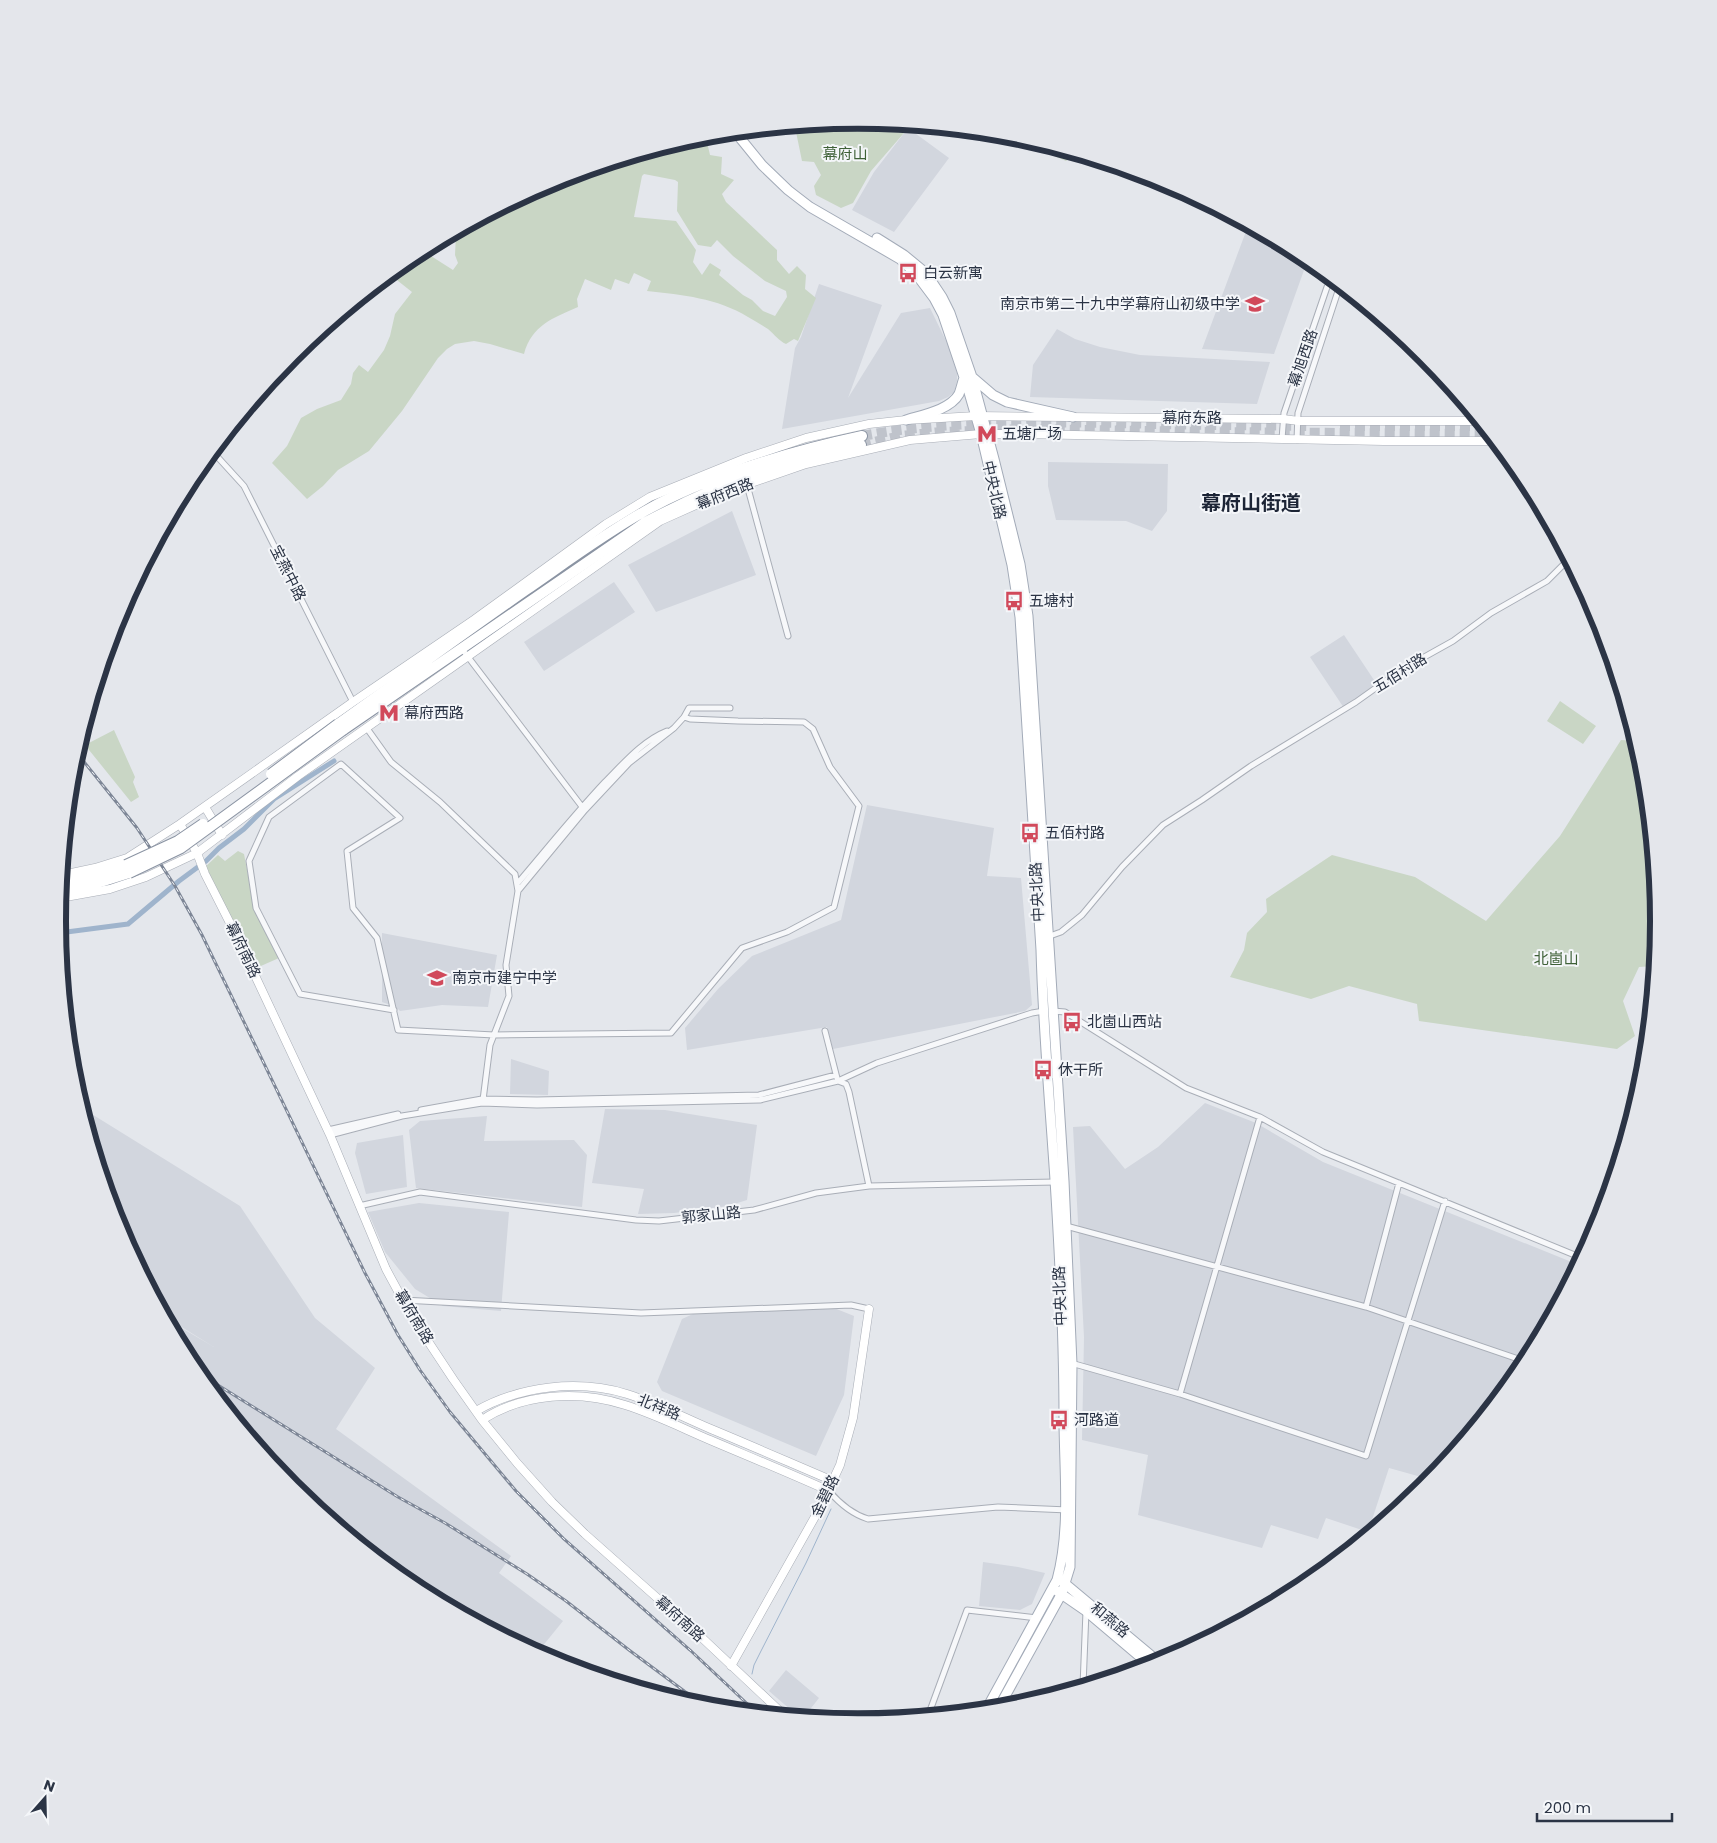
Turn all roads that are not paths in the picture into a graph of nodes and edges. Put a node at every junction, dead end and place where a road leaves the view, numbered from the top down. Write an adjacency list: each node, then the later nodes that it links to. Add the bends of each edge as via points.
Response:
1 (746, 137): 5 (main road, 中央北路, via 791,186 888,244 932,282 950,313)
2 (740, 138): 5 (main road, 中央北路, via 788,190 816,211 884,249 916,274 943,315)
3 (1329, 285): 8 (street, 幕旭西路)
4 (1338, 291): 10 (street, 幕旭西路, via 1298,413)
5 (968, 378): 6 (main road, 中央北路); 7 (main road, via 1007,402); 9 (main road, via 953,400)
6 (979, 416): 7 (main road, 幕府东路); 9 (main road, 幕府东路); 12 (main road, 中央北路)
7 (1073, 417): 8 (main road, 幕府东路)
8 (1283, 419): 10 (main road, 幕府东路); 14 (street, 幕旭西路)
9 (906, 420): 22 (main road, 幕府西路, via 868,424 806,438 746,458 650,497 606,524)
10 (1299, 421): 11 (main road, 幕府东路); 15 (street, 幕旭西路)
11 (1472, 421)
12 (984, 434): 13 (main road, 幕府西路); 18 (main road, 幕府西路, via 910,440 880,446 806,464); 40 (main road, 中央北路, via 1020,564 1028,616)
13 (1081, 436): 14 (main road, 幕府东路)
14 (1282, 439): 15 (main road, 幕府东路)
15 (1297, 440): 16 (main road, 幕府东路)
16 (1488, 441)
17 (217, 457): 22 (street, 宝燕中路, via 244,486)
18 (747, 485): 20 (street); 21 (main road, 幕府西路, via 660,521)
19 (1565, 563): 40 (street, 五佰村路, via 1547,581 1401,670 1162,825 1082,915 1061,932)
20 (788, 636)
21 (464, 653): 25 (highway, 幕府西路); 25 (highway, 幕府西路, via 644,523 740,478 862,440 800,451 738,471 645,511 455,640); 26 (main road, 幕府西路); 29 (street)
22 (353, 702): 28 (main road, 幕府西路)
23 (730, 708): 24 (street, via 689,708)
24 (684, 717): 27 (street); 45 (street, via 804,722 813,729 830,767 859,806 834,907 788,932 742,948 671,1033)
25 (341, 727): 33 (highway, 幕府西路, bridge, via 192,832)
26 (366, 727): 31 (main road, 幕府西路); 36 (street, via 391,762 440,802 509,868 515,874)
27 (674, 728): 29 (street, via 629,763); 36 (street, via 658,735 626,760)
28 (204, 807): 30 (main road, 幕府西路); 31 (main road)
29 (585, 810): 38 (street)
30 (180, 824): 32 (main road, 幕府南路); 34 (main road, 幕府西路, via 127,858)
31 (222, 835): 32 (main road, 幕府西路)
32 (198, 854): 39 (main road, 幕府西路, via 110,889); 49 (main road, 幕府南路)
33 (128, 869): 35 (highway, 幕府西路); 37 (highway, 幕府西路, via 94,884)
34 (68, 875)
35 (68, 880)
36 (517, 884): 38 (street)
37 (67, 888)
38 (518, 891): 45 (street, via 506,965 509,996)
39 (67, 897)
40 (1044, 937): 42 (main road, 中央北路); 43 (main road, 中央北路)
41 (394, 1010): 41 (street, via 377,938 353,908 347,851 400,818 341,764 269,817 249,861 256,908 300,994); 45 (street, via 398,1030)
42 (1053, 1010): 43 (street); 48 (street, via 1064,1012 1186,1088); 50 (main road, 中央北路)
43 (1043, 1012): 46 (street); 50 (main road, 中央北路)
44 (825, 1031): 46 (street)
45 (494, 1035): 47 (street)
46 (837, 1078): 47 (street, via 760,1100 537,1105); 49 (street, via 760,1095 482,1099 383,1117); 52 (street, via 846,1084 849,1092)
47 (482, 1103): 49 (street)
48 (1260, 1117): 51 (street, via 1323,1152); 57 (street)
49 (329, 1132): 54 (main road, 幕府南路)
50 (1059, 1181): 52 (street, 郭家山路); 55 (main road, 中央北路); 73 (main road, 中央北路)
51 (1399, 1183): 53 (street); 59 (street)
52 (869, 1186): 54 (street, 郭家山路, via 816,1193 754,1210 659,1220 636,1220 420,1192)
53 (1444, 1201): 56 (street); 61 (street)
54 (359, 1206): 58 (main road, 幕府南路)
55 (1065, 1226): 57 (street); 63 (main road, 中央北路)
56 (1576, 1256)
57 (1217, 1266): 59 (street); 64 (street)
58 (403, 1300): 60 (street, via 641,1313 851,1305); 67 (main road, 幕府南路)
59 (1366, 1307): 61 (street)
60 (869, 1309): 71 (main road, 金碧路, via 849,1438)
61 (1408, 1321): 62 (street); 64 (street, via 1366,1456)
62 (1519, 1359)
63 (1072, 1362): 64 (street); 73 (main road, 中央北路)
64 (1180, 1394)
65 (511, 1396): 66 (main road, via 509,1401); 67 (main road, 北祥路); 69 (main road, 北祥路, via 575,1386 627,1394)
66 (514, 1404): 68 (main road, 北祥路); 70 (main road, 北祥路, via 536,1398 573,1396 625,1405)
67 (476, 1411): 68 (main road, 幕府南路)
68 (482, 1420): 81 (main road, 幕府南路, via 552,1502)
69 (795, 1465): 70 (main road, via 797,1472); 71 (main road, 北祥路)
70 (791, 1474): 72 (main road, 北祥路)
71 (833, 1481): 72 (main road, 金碧路)
72 (829, 1491): 73 (street, via 840,1504 868,1519 998,1507); 81 (main road, 金碧路)
73 (1068, 1510): 74 (main road, 中央北路, via 1070,1568)
74 (1061, 1582): 75 (main road, 中央北路); 76 (main road, 中央北路); 79 (main road, 和燕路)
75 (1052, 1588): 76 (main road, 和燕路); 78 (main road, 中央北路)
76 (1062, 1592): 77 (main road, 和燕路); 83 (main road, 中央北路)
77 (1086, 1611): 80 (main road, 和燕路); 82 (street)
78 (1037, 1618): 84 (main road, 中央北路); 86 (street, via 967,1610)
79 (1152, 1657)
80 (1145, 1660)
81 (731, 1666): 85 (main road, 幕府南路)
82 (1083, 1681)
83 (1003, 1701)
84 (990, 1703)
85 (778, 1709)
86 (930, 1710)

